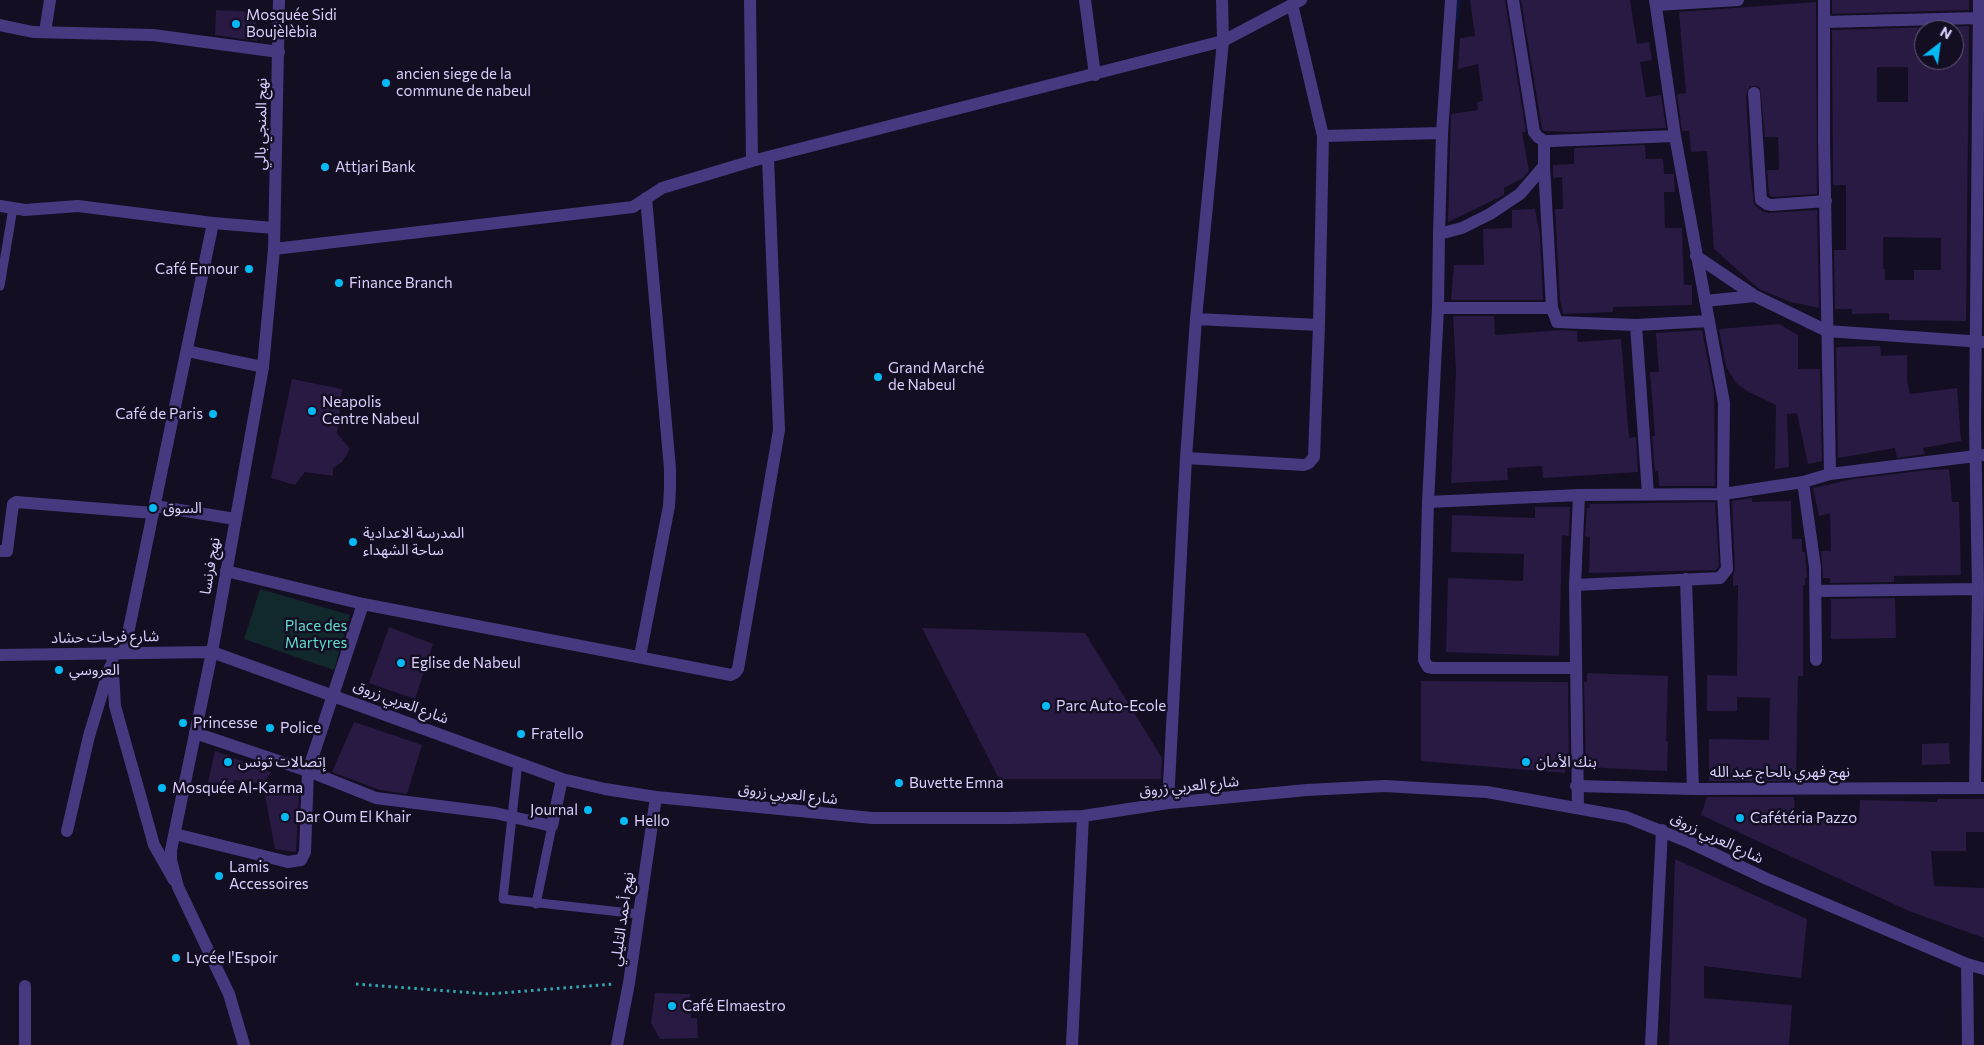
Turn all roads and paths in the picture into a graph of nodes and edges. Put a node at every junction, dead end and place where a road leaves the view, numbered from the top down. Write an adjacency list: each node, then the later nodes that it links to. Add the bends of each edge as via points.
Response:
1 (50, 0): 16 (street)
2 (279, 0): 18 (street, نهج المنجي بالي)
3 (750, 0): 26 (street)
4 (1085, 0): 19 (street)
5 (1222, 0): 17 (street)
6 (1450, 0): 21 (street)
7 (1513, 0): 24 (street, via 1534,132)
8 (1738, 0): 12 (street)
9 (1824, 0): 14 (street)
10 (1979, 0): 13 (street)
11 (1296, 2): 17 (street); 22 (street)
12 (1656, 2): 23 (street)
13 (1978, 18): 14 (street); 47 (street)
14 (1824, 22): 29 (street)
15 (0, 25): 16 (street)
16 (45, 32): 18 (street, via 153,35)
17 (1224, 41): 19 (street); 42 (street)
18 (278, 52): 33 (street, نهج المنجي بالي)
19 (1095, 75): 25 (street)
20 (1754, 93): 29 (street, via 1762,200 1771,205)
21 (1442, 132): 22 (street); 34 (street)
22 (1322, 136): 44 (street)
23 (1675, 136): 24 (street); 36 (street)
24 (1544, 140): 27 (street)
25 (768, 158): 26 (street); 71 (street, via 779,430 738,669 731,675)
26 (752, 161): 28 (street, via 662,188)
27 (1544, 166): 34 (street, via 1520,194 1490,214 1462,228); 41 (street)
28 (646, 198): 35 (street, via 633,207); 71 (street, via 670,488)
29 (1826, 201): 46 (street)
30 (0, 206): 31 (street)
31 (13, 208): 32 (street, via 38,210 78,206); 37 (lane)
32 (213, 223): 33 (street); 48 (street)
33 (274, 228): 35 (street, نهج المنجي بالي)
34 (1439, 234): 40 (street)
35 (274, 249): 49 (street, نهج فرنسا)
36 (1696, 256): 38 (street); 39 (street)
37 (0, 286)
38 (1755, 296): 39 (street); 46 (street)
39 (1705, 301): 43 (street)
40 (1438, 308): 41 (street); 57 (street)
41 (1552, 308): 45 (street, via 1557,322)
42 (1196, 319): 44 (street); 51 (street)
43 (1709, 321): 45 (street); 55 (street, via 1724,403)
44 (1319, 325): 51 (street, via 1312,460 1304,465)
45 (1636, 325): 54 (street)
46 (1827, 331): 47 (street); 52 (street)
47 (1980, 342): 50 (street)
48 (187, 351): 49 (street); 58 (street)
49 (263, 367): 59 (street, نهج فرنسا)
50 (1980, 455): 52 (street); 60 (street)
51 (1186, 458): 84 (street)
52 (1830, 474): 53 (street)
53 (1803, 482): 55 (street); 66 (street, via 1815,567)
54 (1648, 494): 55 (street); 56 (street)
55 (1723, 494): 63 (street, via 1726,573 1720,578)
56 (1580, 495): 57 (street); 64 (street)
57 (1428, 502): 73 (street, via 1424,660 1428,667)
58 (154, 509): 59 (street); 61 (street, via 16,502 13,504 7,552); 70 (street)
59 (235, 519): 62 (street, نهج فرنسا)
60 (1980, 527): 65 (street)
61 (0, 551)
62 (226, 571): 67 (street); 68 (street, نهج فرنسا)
63 (1686, 579): 64 (street); 82 (street)
64 (1575, 585): 73 (street)
65 (1978, 589): 66 (street); 74 (street)
66 (1815, 591): 72 (street)
67 (363, 604): 71 (street); 75 (street)
68 (212, 652): 70 (street, شارع فرحات حشاد); 75 (street, شارع العربي زروق); 76 (street, نهج فرنسا)
69 (0, 655): 70 (street, شارع فرحات حشاد)
70 (116, 656): 90 (street, via 89,736); 92 (street, via 115,706 154,845)
71 (640, 656)
72 (1816, 660)
73 (1576, 668): 80 (street)
74 (1980, 672): 81 (street)
75 (333, 695): 77 (street, شارع العربي زروق); 78 (street)
76 (195, 733): 78 (street); 91 (street, نهج فرنسا)
77 (518, 762): 79 (street, شارع العربي زروق); 87 (lane)
78 (308, 771): 87 (street, via 376,798); 91 (street, via 305,852 301,860 288,862)
79 (562, 778): 83 (street, شارع العربي زروق); 88 (street)
80 (1576, 786): 82 (street, نهج فهري بالحاج عبد الله); 85 (street)
81 (1979, 788): 82 (street, نهج فهري بالحاج عبد الله)
82 (1693, 789)
83 (656, 797): 86 (street, شارع العربي زروق, via 872,818); 94 (street, نهج أحمد التليلي)
84 (1168, 803): 85 (street, شارع العربي زروق, via 1385,786 1487,792); 86 (street, شارع العربي زروق)
85 (1578, 808): 89 (street, شارع العربي زروق, via 1626,817)
86 (1083, 816): 103 (street)
87 (512, 817): 88 (street); 93 (lane, via 503,899)
88 (552, 826): 93 (lane)
89 (1662, 830): 95 (street, شارع العربي زروق, via 1767,879); 104 (street)
90 (67, 832)
91 (175, 834): 92 (street, نهج فرنسا, via 171,860)
92 (178, 887): 101 (street, via 229,994)
93 (536, 904): 94 (lane)
94 (639, 914): 97 (street, نهج أحمد التليلي)
95 (1967, 964): 96 (street, شارع العربي زروق); 105 (street)
96 (1984, 969)
97 (629, 983): 98 (path, via 488,994); 102 (street, نهج أحمد التليلي)
98 (356, 984)
99 (25, 986): 100 (street)
100 (25, 1045)
101 (244, 1045)
102 (617, 1045)
103 (1072, 1045)
104 (1651, 1045)
105 (1968, 1045)

